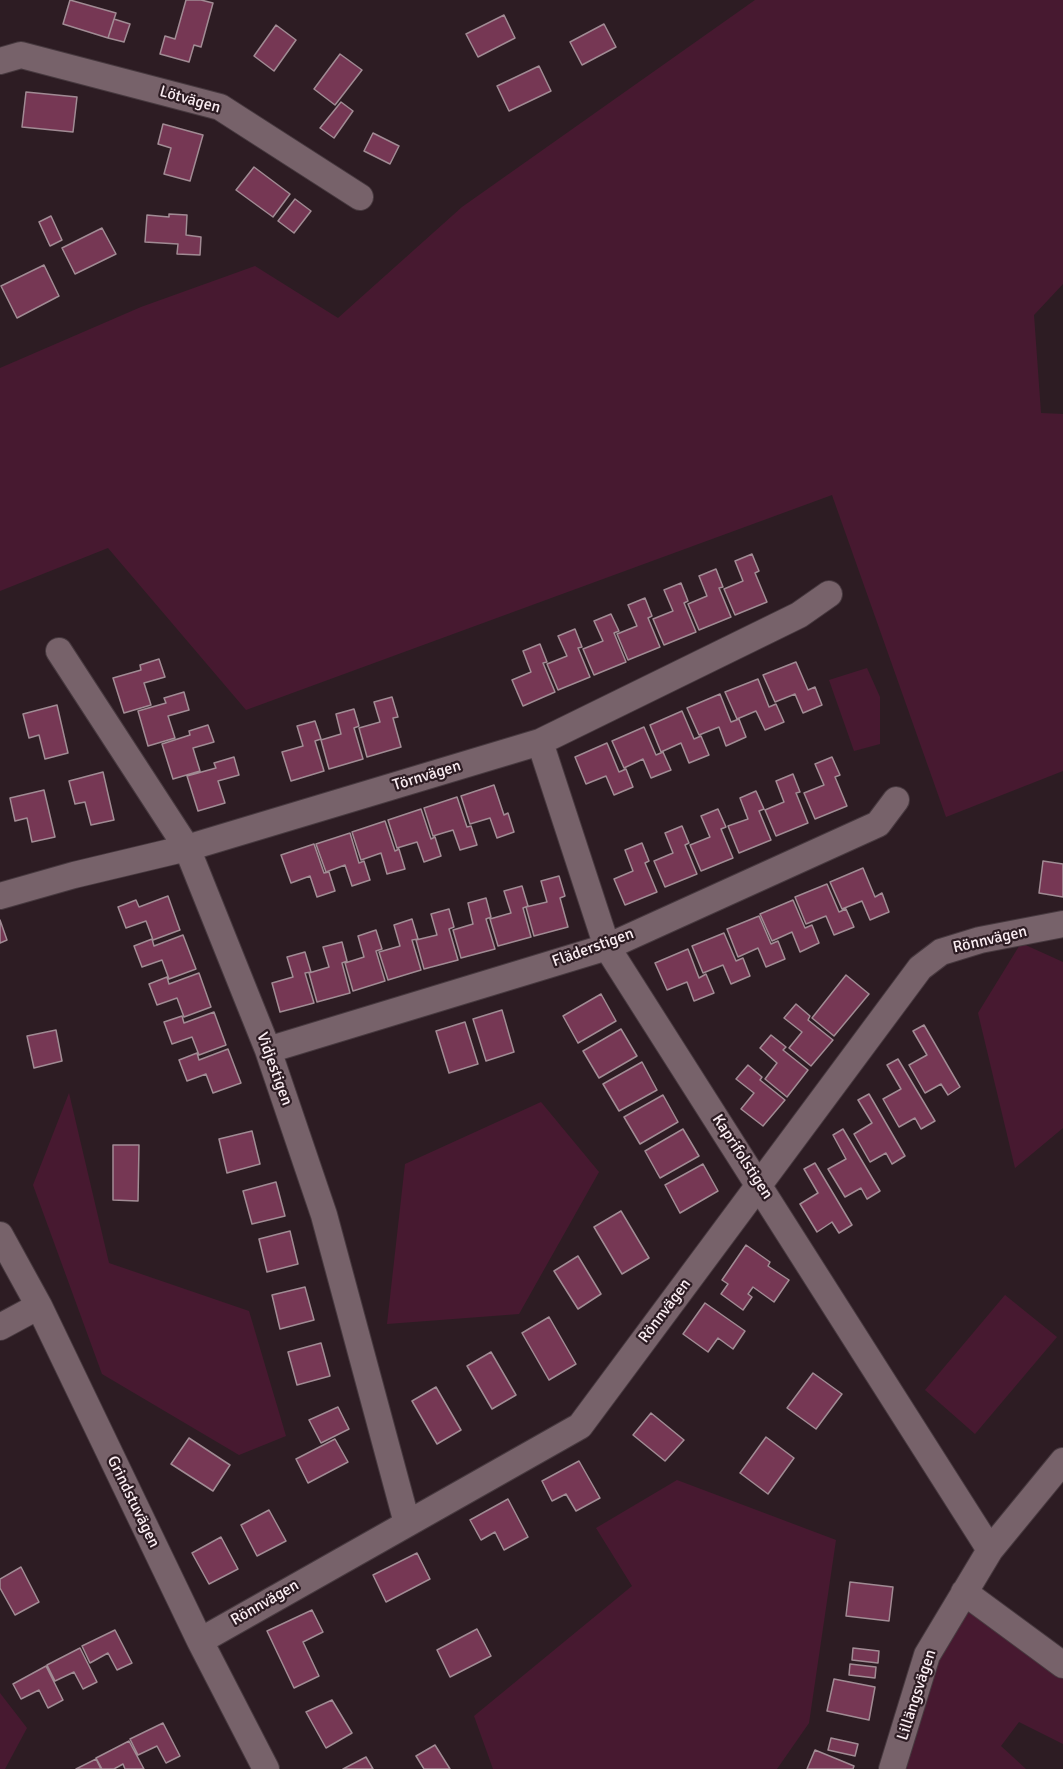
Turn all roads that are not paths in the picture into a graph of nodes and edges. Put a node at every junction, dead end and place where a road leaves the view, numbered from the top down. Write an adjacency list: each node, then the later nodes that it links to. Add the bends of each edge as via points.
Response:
1 (0, 61): 2 (street, Lötvägen, via 21,55 220,107)
2 (360, 196)
3 (829, 594): 5 (street, Törnvägen, via 800,615)
4 (59, 651): 7 (street, Vidjestigen)
5 (540, 742): 7 (street, Törnvägen); 10 (street, Kaprifolstigen)
6 (896, 800): 10 (street, Fläderstigen, via 878,824)
7 (187, 848): 8 (street, Törnvägen); 11 (street, Vidjestigen)
8 (0, 896)
9 (1063, 924): 12 (street, Rönnvägen, via 941,952 920,968)
10 (607, 947): 11 (street, Fläderstigen); 12 (street, Kaprifolstigen)
11 (268, 1050): 17 (street, Vidjestigen, via 324,1215)
12 (760, 1185): 17 (street, Rönnvägen, via 580,1426); 18 (street, Kaprifolstigen)
13 (0, 1236): 14 (street, Grindstuvägen)
14 (39, 1306): 15 (street); 20 (street, Grindstuvägen)
15 (0, 1327)
16 (1063, 1461): 18 (street, Lillängsvägen)
17 (408, 1523): 20 (street, Rönnvägen)
18 (990, 1550): 19 (street, Lillängsvägen)
19 (964, 1592): 21 (street); 23 (street, Lillängsvägen, via 927,1654)
20 (200, 1641): 22 (street, Grindstuvägen)
21 (1063, 1665)
22 (266, 1769)
23 (892, 1769)

